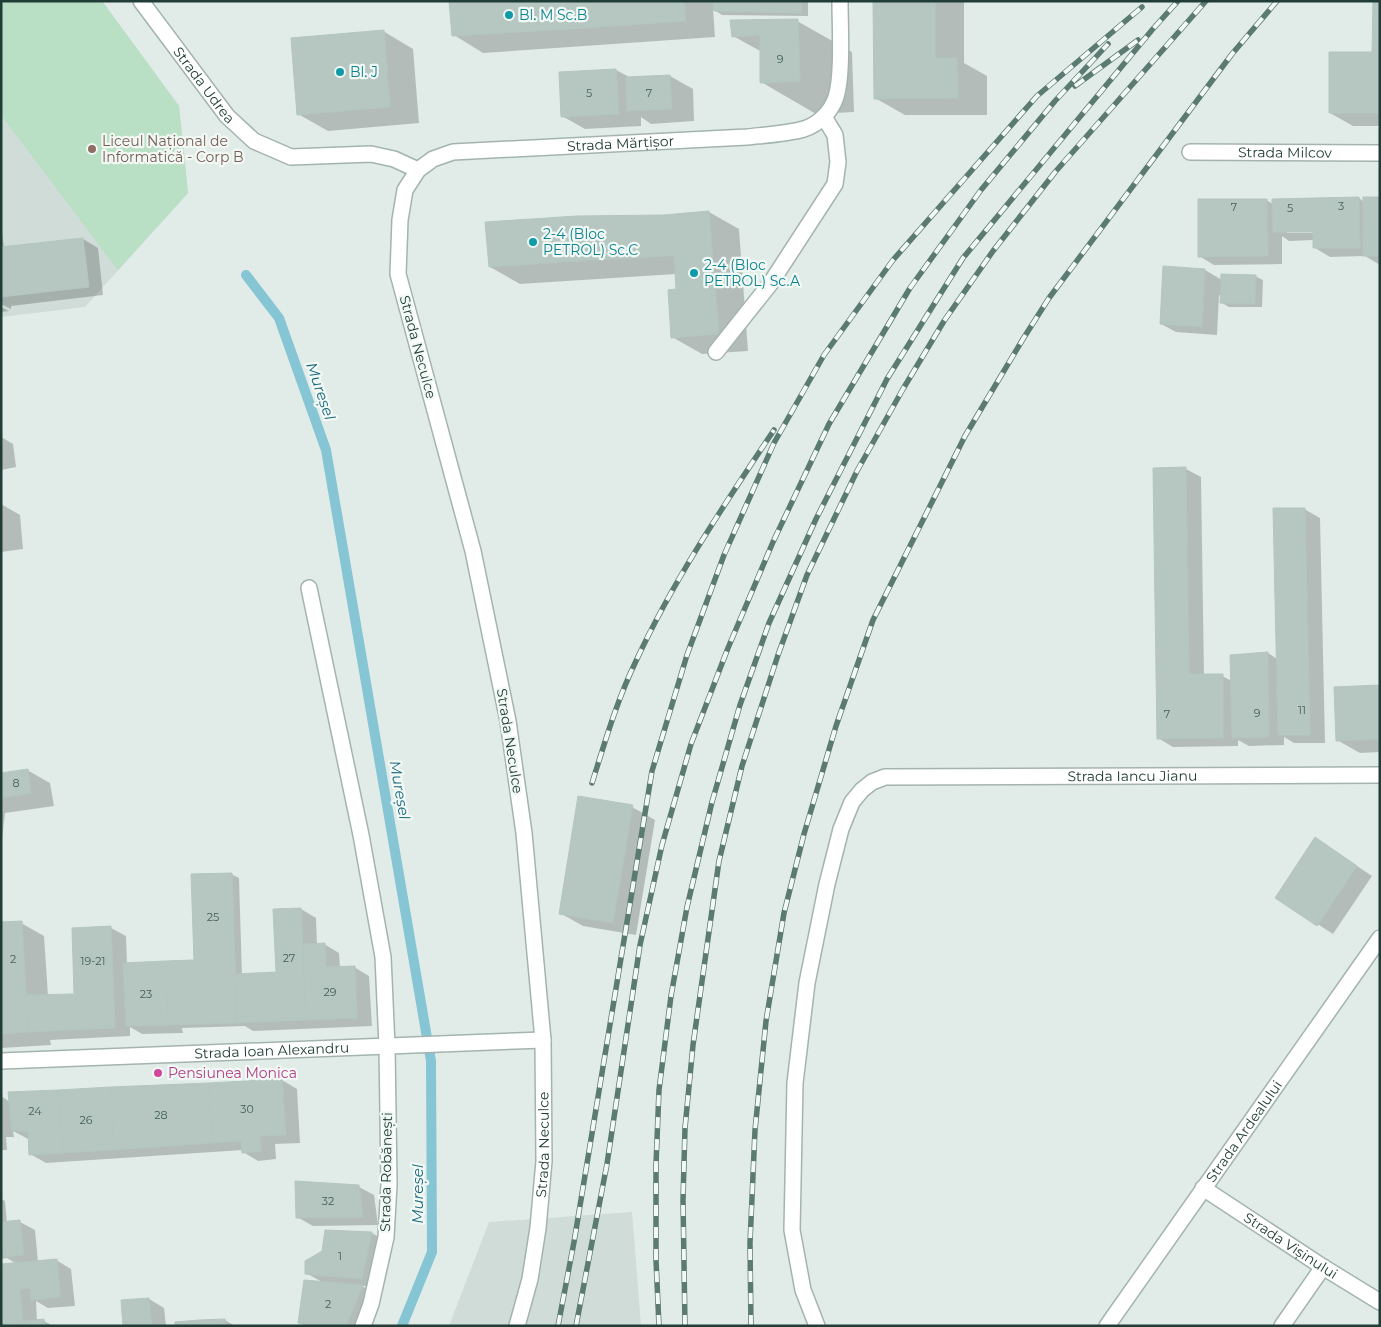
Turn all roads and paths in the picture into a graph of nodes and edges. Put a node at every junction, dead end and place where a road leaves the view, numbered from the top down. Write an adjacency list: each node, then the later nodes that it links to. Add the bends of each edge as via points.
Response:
1 (840, 1): 3 (street, via 839,78 836,98)
2 (148, 4): 6 (street, Strada Udrea, via 227,116 254,141 291,157 384,155)
3 (824, 117): 6 (street, Strada Mărțișor, via 806,128 757,136 453,152 433,159); 7 (street, via 835,134 838,162 835,184 770,284)
4 (1190, 152): 5 (street, Strada Milcov)
5 (1380, 153)
6 (418, 170): 11 (street, Strada Neculce, via 405,190 398,274 473,551 508,721 524,832)
7 (716, 352)
8 (309, 588): 12 (street, Strada Robănești, via 383,957)
9 (1380, 775): 19 (street, Strada Iancu Jianu, via 885,777 862,790 852,802 841,829 827,884 807,983 795,1083 792,1230 803,1290)
10 (1380, 938): 14 (street, Strada Ardealului)
11 (543, 1040): 12 (street, Strada Ioan Alexandru); 18 (street, Strada Neculce, via 544,1161 538,1228 530,1279)
12 (387, 1046): 13 (street, Strada Ioan Alexandru); 17 (street, Strada Robănești, via 386,1237)
13 (1, 1061)
14 (1203, 1188): 15 (street, Strada Vișinului); 20 (street, Strada Ardealului)
15 (1323, 1267): 16 (street, Strada Vișinului); 21 (street)
16 (1380, 1302)
17 (364, 1326)
18 (517, 1326)
19 (817, 1326)
20 (1107, 1326)
21 (1282, 1326)

